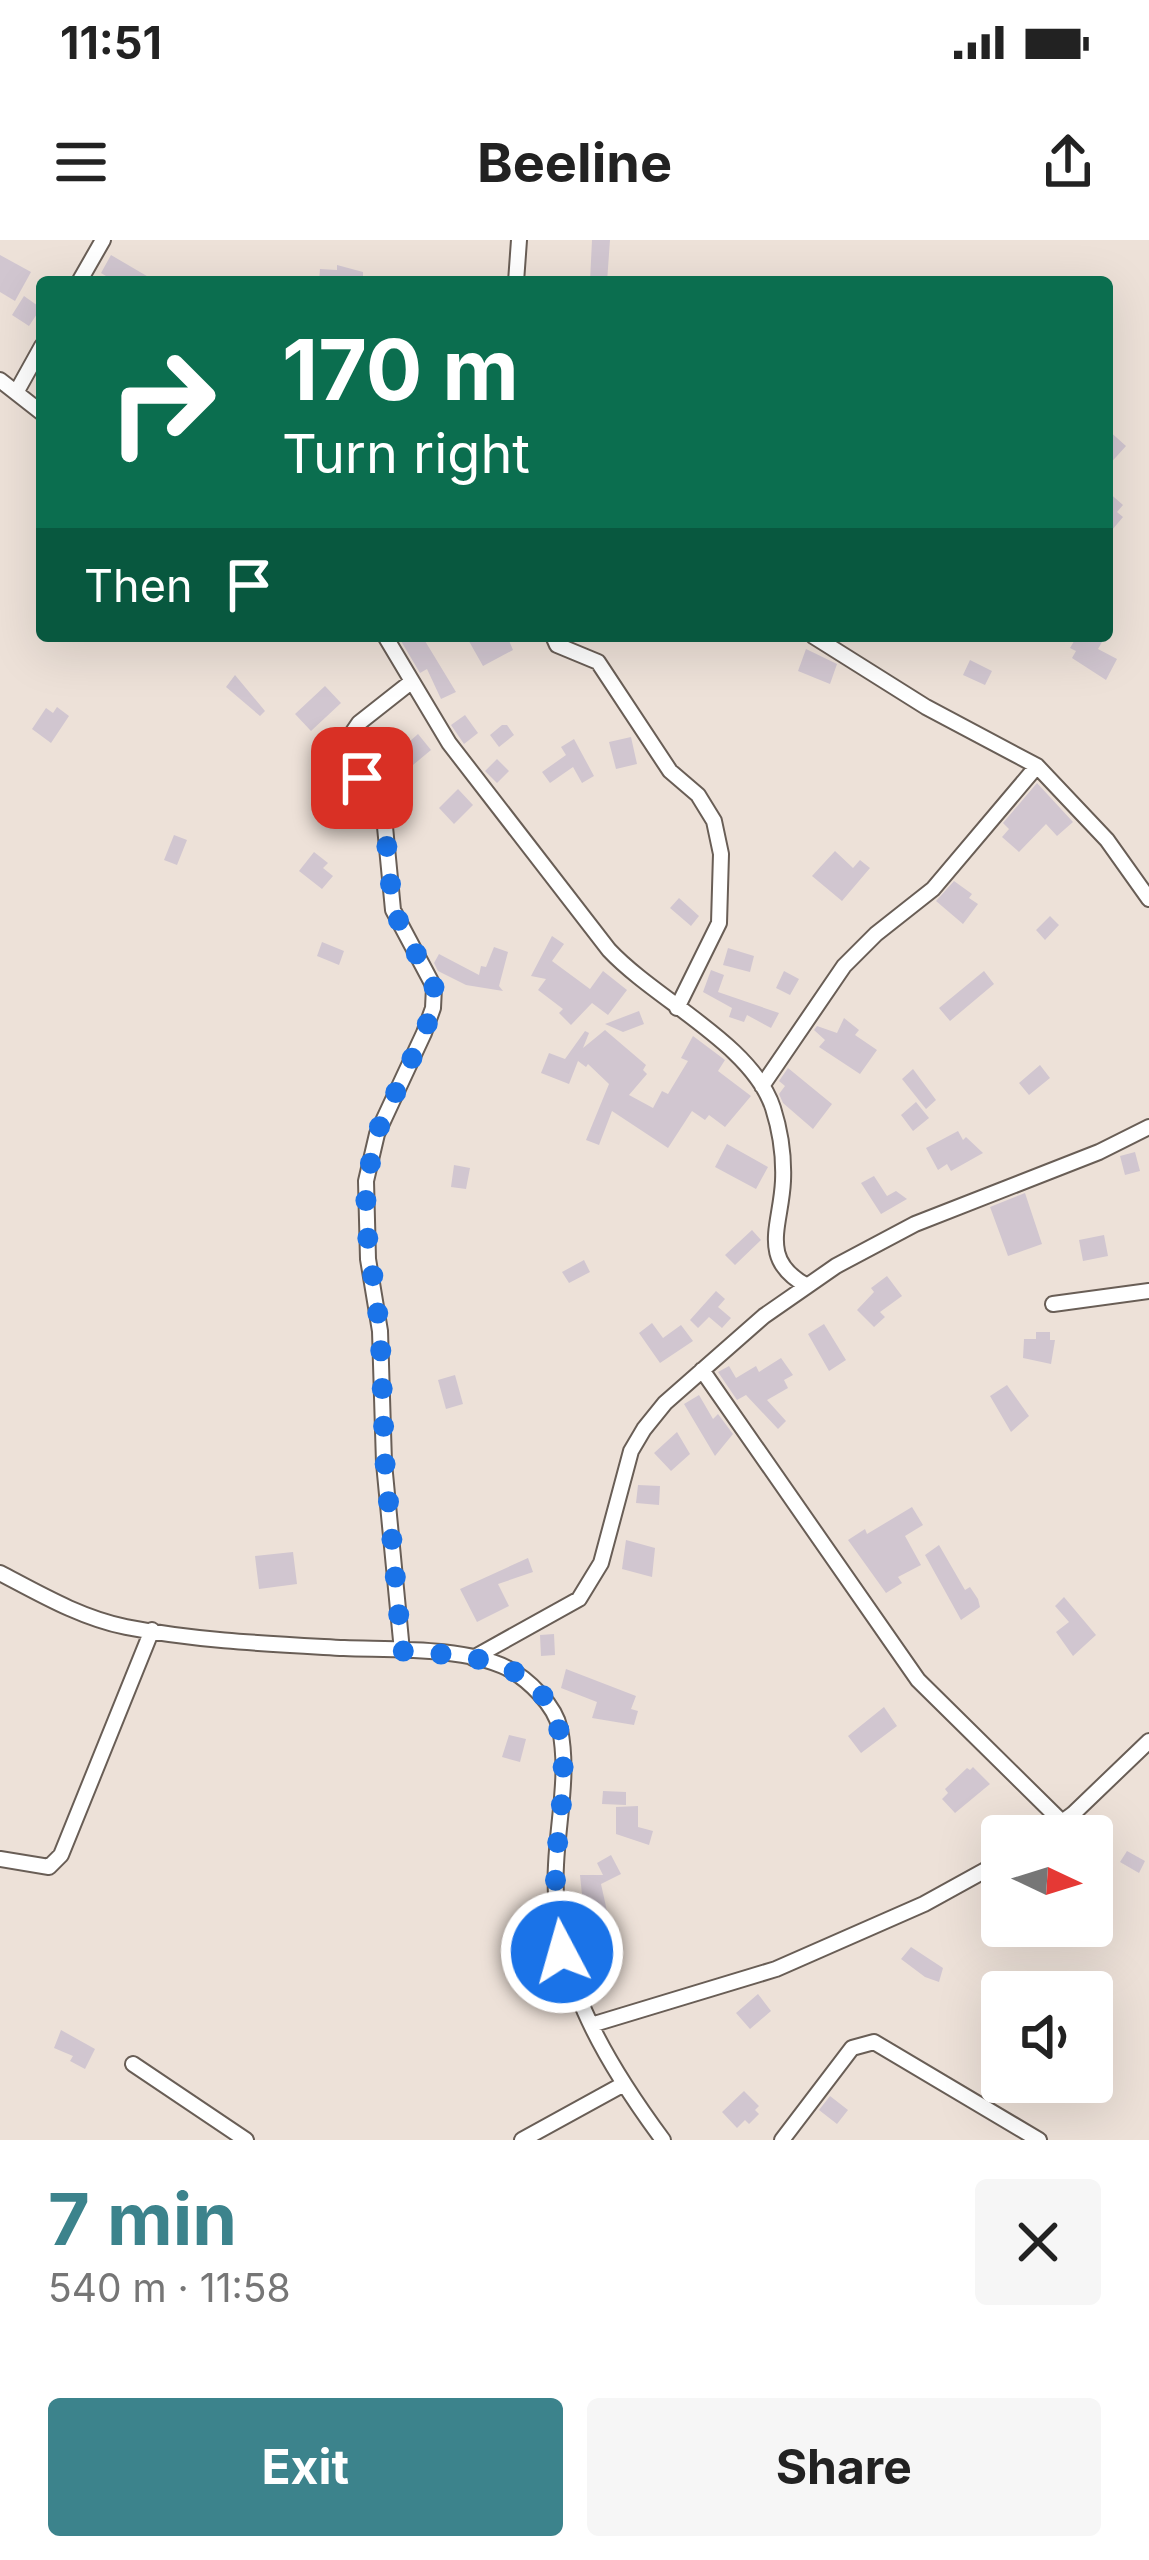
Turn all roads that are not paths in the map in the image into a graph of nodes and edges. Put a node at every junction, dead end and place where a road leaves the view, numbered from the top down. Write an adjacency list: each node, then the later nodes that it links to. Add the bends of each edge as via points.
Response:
1 (103, 240): 3 (street)
2 (519, 240): 4 (street)
3 (82, 276)
4 (516, 276)
5 (36, 356): 7 (street)
6 (0, 380): 7 (street)
7 (16, 391): 8 (street)
8 (36, 408)
9 (388, 642): 14 (street)
10 (556, 642): 17 (street, via 598,662 670,771 714,821 719,922)
11 (822, 642): 13 (street)
12 (841, 642): 13 (street)
13 (837, 652): 15 (street)
14 (411, 682): 17 (street, via 448,743 609,950); 26 (street, via 344,745 383,806 393,910 434,987 424,1033 376,1134 365,1217)
15 (1037, 766): 16 (street); 18 (street, via 933,889 844,966)
16 (1149, 899)
17 (677, 1008): 18 (street, via 729,1046)
18 (762, 1086): 20 (street, via 782,1152 775,1247 781,1265)
19 (1149, 1127): 20 (street, via 915,1224)
20 (807, 1286): 23 (street)
21 (1149, 1291): 22 (street)
22 (1053, 1304)
23 (702, 1370): 27 (street, via 665,1402 631,1451 601,1563 579,1599); 29 (street, via 918,1680)
24 (0, 1573): 25 (street, via 84,1615)
25 (152, 1630): 26 (street); 31 (street, via 61,1855 49,1867)
26 (402, 1651): 27 (street)
27 (472, 1658): 33 (street, via 508,1668 538,1691 559,1722 556,1912 562,1952)
28 (1149, 1741): 30 (street)
29 (1055, 1815)
30 (1070, 1815)
31 (0, 1859)
32 (981, 1872): 33 (street, via 776,1969)
33 (591, 2025): 35 (street)
34 (133, 2064): 36 (street)
35 (622, 2085): 37 (street); 38 (street)
36 (246, 2140)
37 (522, 2140)
38 (663, 2140)
39 (782, 2140): 40 (street, via 852,2048 874,2042)
40 (1039, 2140)

